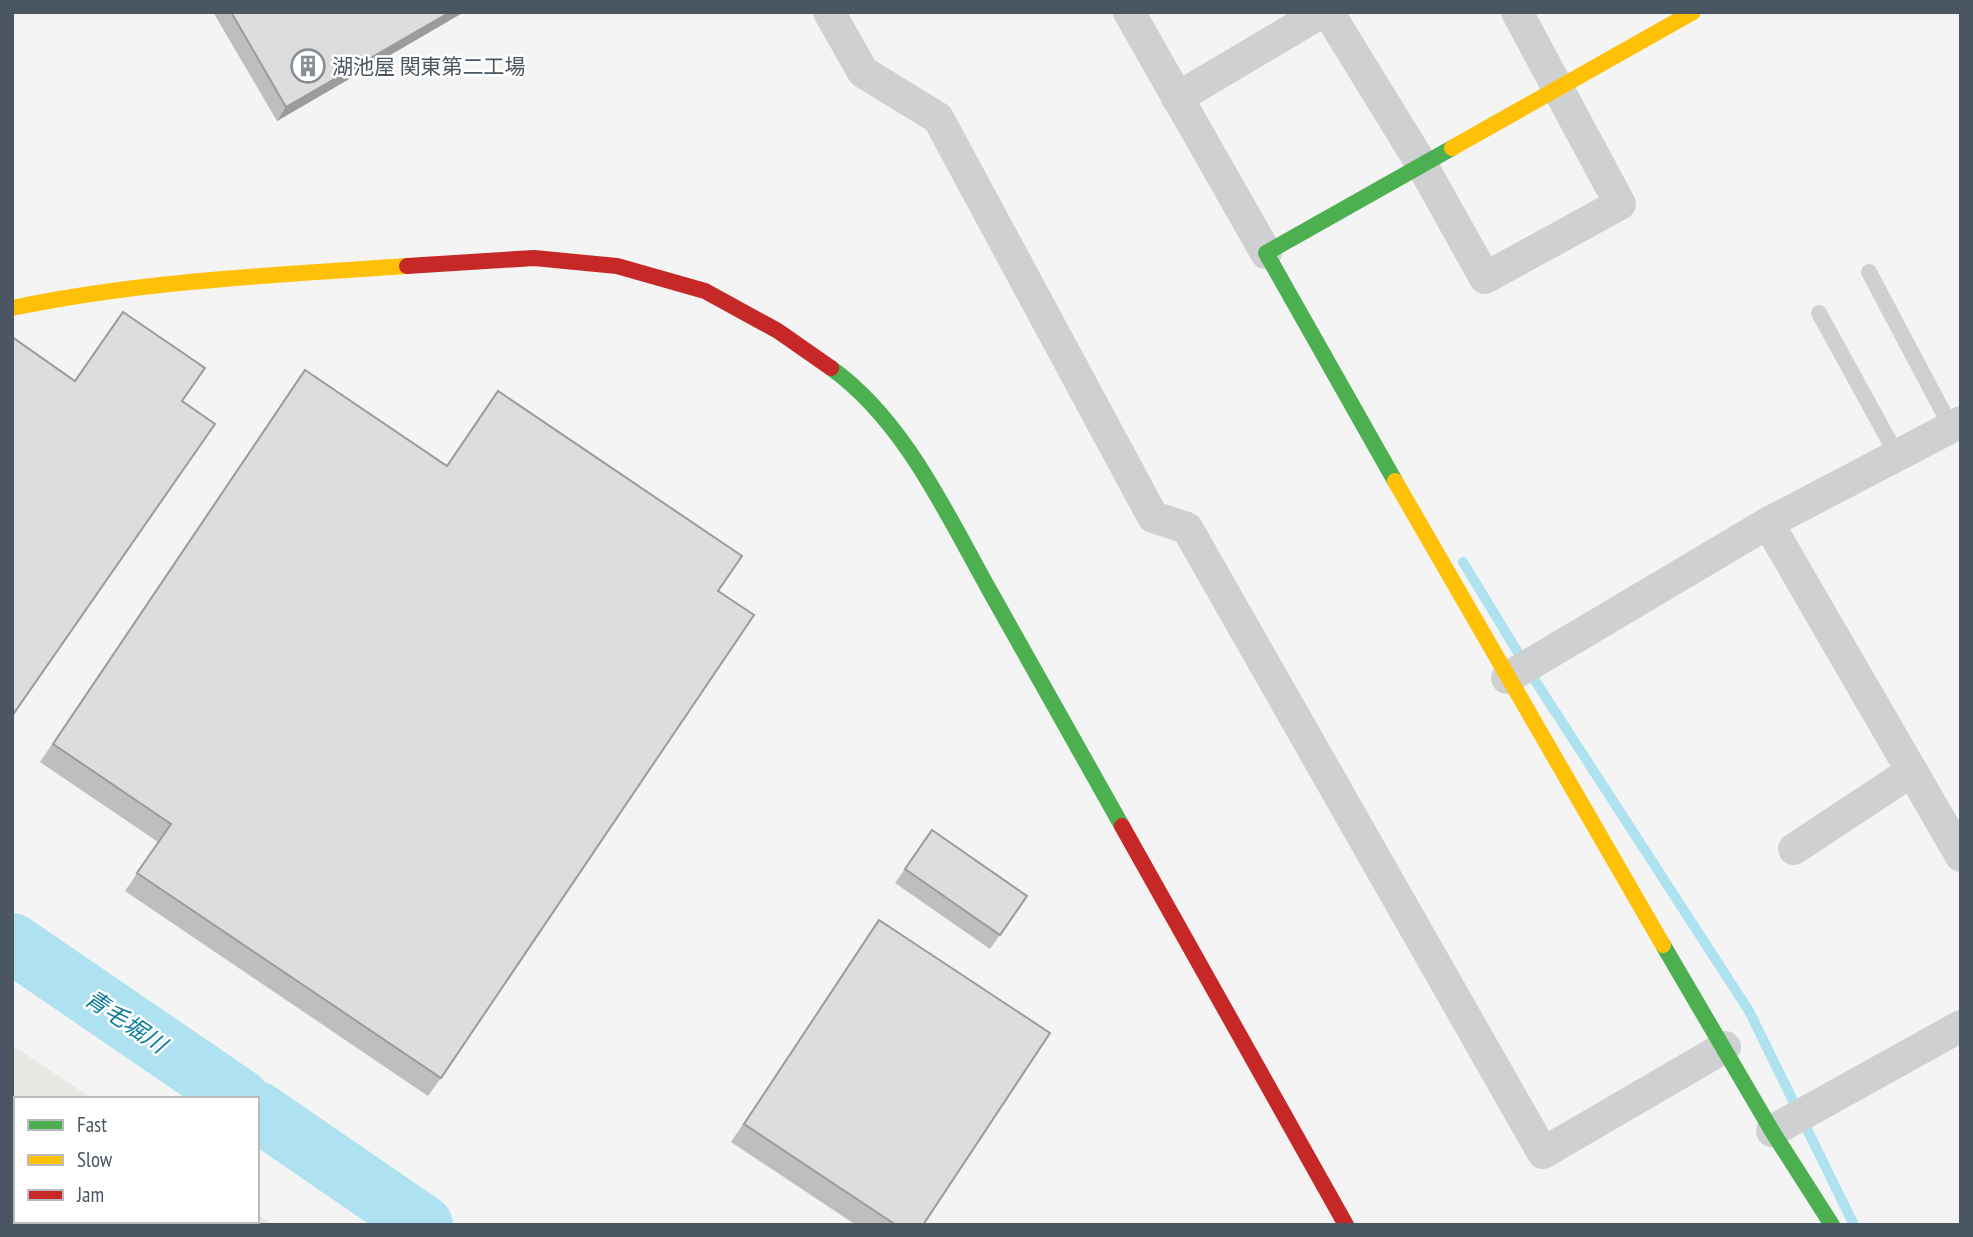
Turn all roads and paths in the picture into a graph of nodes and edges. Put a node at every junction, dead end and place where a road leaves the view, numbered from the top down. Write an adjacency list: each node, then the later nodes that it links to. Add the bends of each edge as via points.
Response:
1 (829, 12): 22 (street, via 863,72 938,118 1153,517 1187,528 1543,1153)
2 (1129, 12): 8 (street)
3 (1322, 12): 8 (street)
4 (1328, 12): 9 (street)
5 (1517, 12): 7 (street)
6 (1693, 12): 7 (street)
7 (1559, 88): 9 (street); 9 (street, via 1620,204 1485,278)
8 (1178, 98): 10 (street)
9 (1422, 165): 10 (street)
10 (1266, 253): 17 (street)
11 (1868, 272): 14 (lane)
12 (12, 308): 24 (street, via 89,292 203,280 534,258 617,266 705,291 778,331 847,380 904,444)
13 (1819, 313): 15 (lane)
14 (1956, 425): 15 (street)
15 (1898, 457): 16 (street)
16 (1768, 523): 17 (street); 18 (street)
17 (1507, 678): 22 (street)
18 (1912, 771): 19 (street); 20 (street)
19 (1794, 849)
20 (1961, 856)
21 (1961, 1026): 23 (street)
22 (1725, 1047): 23 (street)
23 (1772, 1132): 25 (street)
24 (1346, 1225)
25 (1832, 1225)

